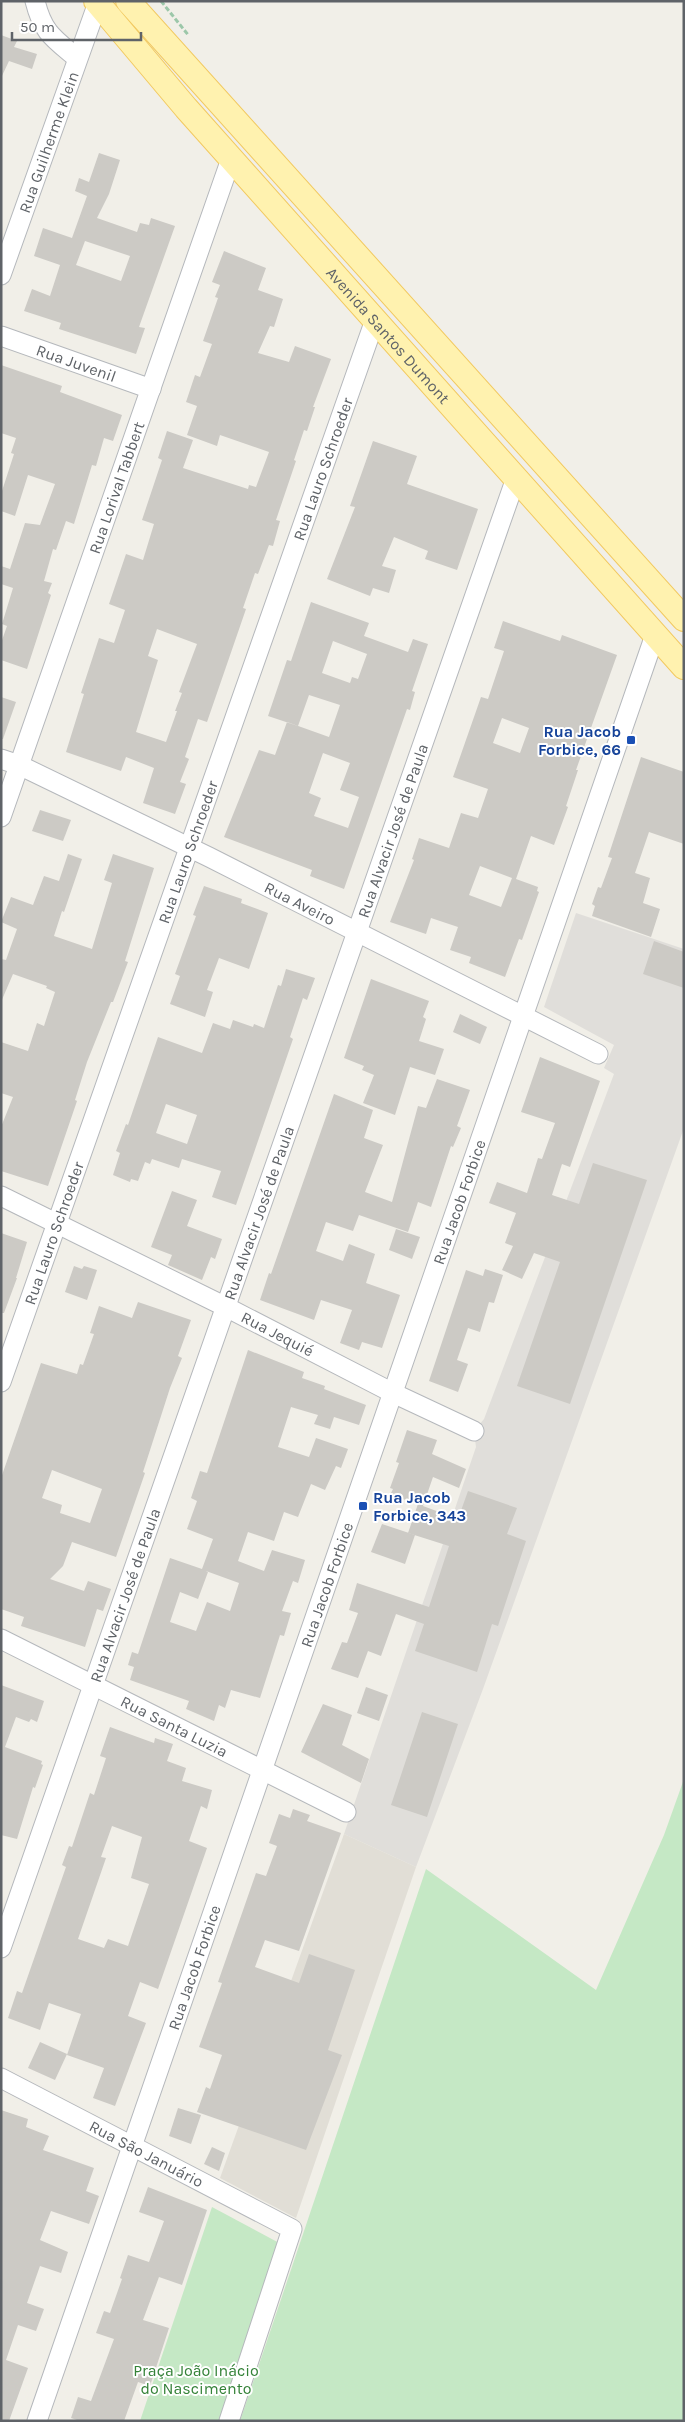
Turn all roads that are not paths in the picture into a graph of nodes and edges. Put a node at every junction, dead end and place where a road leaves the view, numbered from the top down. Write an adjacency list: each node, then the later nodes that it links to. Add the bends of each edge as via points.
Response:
1 (35, 1): 5 (street, via 39,19 47,33)
2 (128, 1): 6 (main road, Avenida Santos Dumont)
3 (139, 1): 6 (main road)
4 (93, 4): 5 (street, Rua Guilherme Klein); 7 (main road, Avenida Santos Dumont)
5 (77, 58): 8 (street, Rua Guilherme Klein)
6 (192, 75): 13 (main road, Avenida Santos Dumont)
7 (231, 158): 9 (main road, Avenida Santos Dumont); 11 (street, Rua Lorival Tabbert)
8 (1, 274)
9 (375, 320): 12 (main road, Avenida Santos Dumont); 21 (street, Rua Lauro Schroeder)
10 (1, 336): 11 (street, Rua Juvenil)
11 (150, 389): 19 (street, Rua Lorival Tabbert)
12 (516, 478): 14 (main road, Avenida Santos Dumont); 22 (street, Rua Alvacir José de Paula)
13 (591, 517): 14 (main road, via 575,517 568,532); 15 (main road, Avenida Santos Dumont)
14 (570, 540): 16 (main road, Avenida Santos Dumont)
15 (684, 619)
16 (655, 635): 17 (main road, Avenida Santos Dumont); 23 (street, Rua Jacob Forbice)
17 (684, 667)
18 (1, 759): 19 (street, Rua Aveiro)
19 (20, 765): 20 (street, Rua Lorival Tabbert); 21 (street, Rua Aveiro)
20 (1, 817)
21 (188, 847): 22 (street, Rua Aveiro); 26 (street, Rua Lauro Schroeder)
22 (356, 932): 23 (street, Rua Aveiro); 27 (street, Rua Alvacir José de Paula)
23 (523, 1016): 24 (street, Rua Aveiro); 29 (street, Rua Jacob Forbice)
24 (598, 1054)
25 (1, 1196): 26 (street, Rua Jequié)
26 (57, 1224): 27 (street, Rua Jequié); 28 (street, Rua Lauro Schroeder)
27 (226, 1307): 29 (street, Rua Jequié); 32 (street, Rua Alvacir José de Paula)
28 (1, 1382)
29 (392, 1393): 30 (street, Rua Jequié); 33 (street, Rua Jacob Forbice)
30 (474, 1431)
31 (1, 1639): 32 (street, Rua Santa Luzia)
32 (93, 1685): 33 (street, Rua Santa Luzia); 35 (street, Rua Alvacir José de Paula)
33 (262, 1771): 34 (street, Rua Santa Luzia); 37 (street, Rua Jacob Forbice)
34 (346, 1812)
35 (1, 1948)
36 (1, 2078): 37 (street, Rua São Januário)
37 (132, 2146): 38 (street, Rua Jacob Forbice); 39 (street, Rua São Januário, via 292,2229)
38 (37, 2421)
39 (229, 2421)

